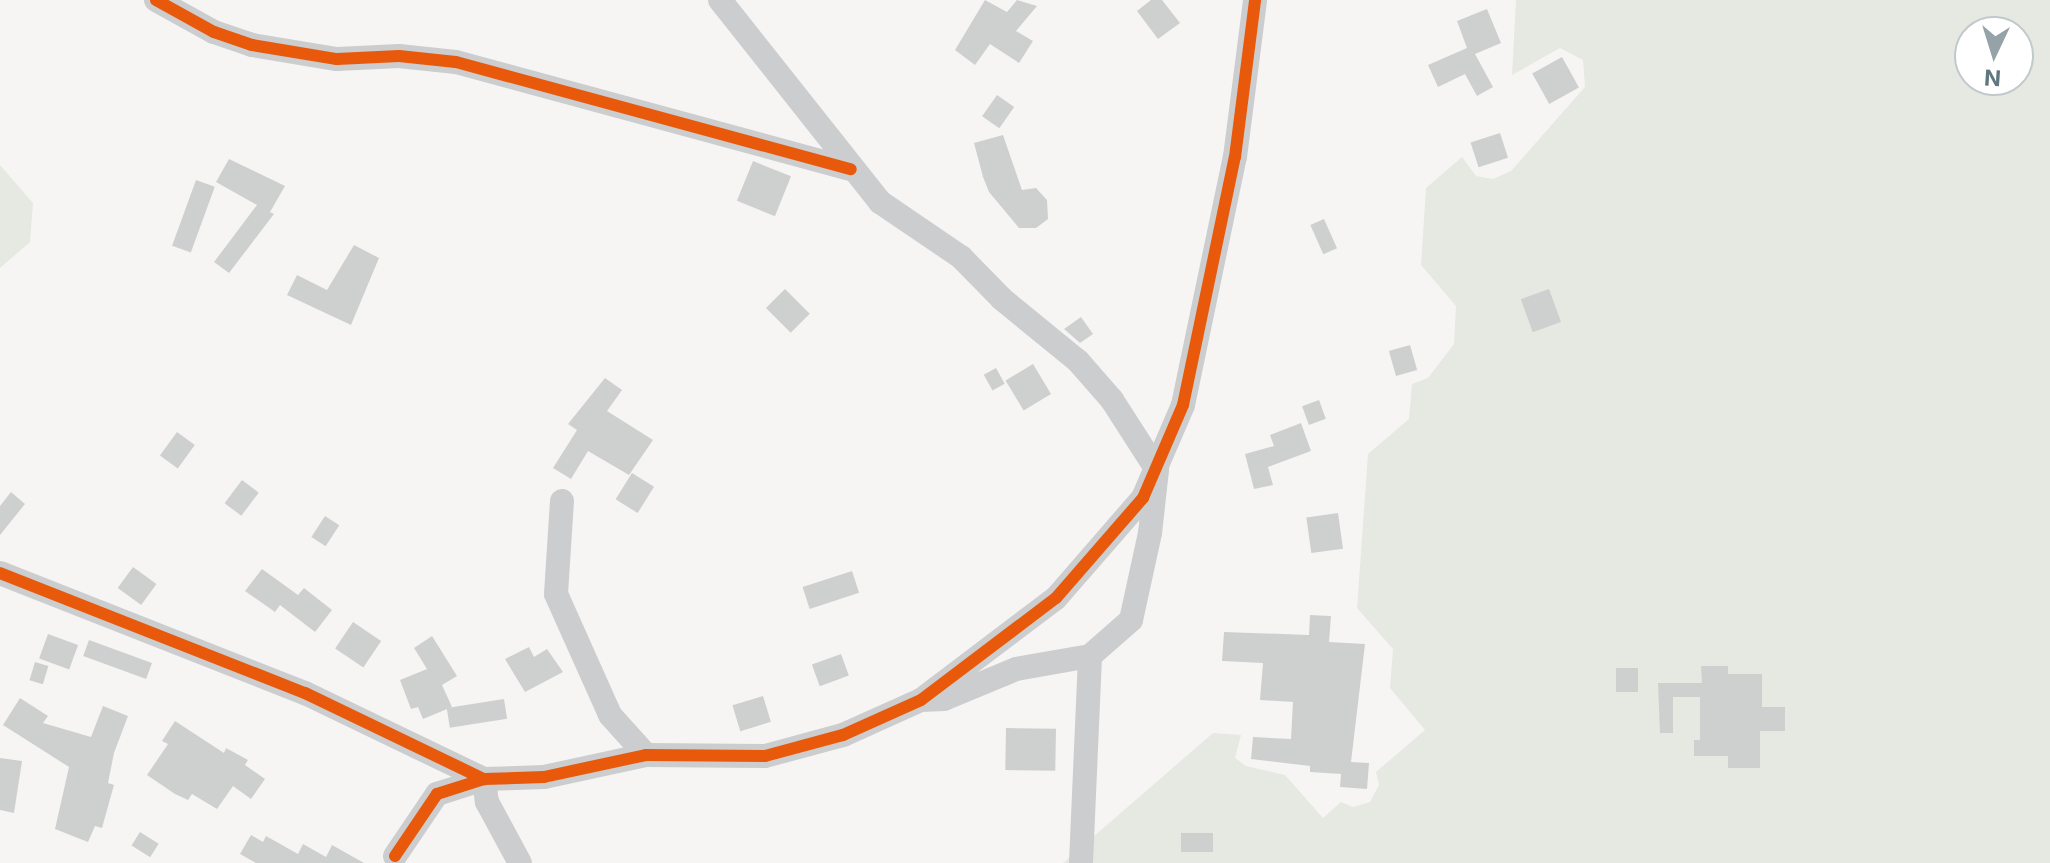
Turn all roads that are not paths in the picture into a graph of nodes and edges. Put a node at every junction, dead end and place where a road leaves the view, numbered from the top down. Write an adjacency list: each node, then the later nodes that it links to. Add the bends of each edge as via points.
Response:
1 (156, 0): 4 (street, via 214,32 252,45 337,59 399,56 456,62)
2 (720, 0): 4 (street)
3 (1255, 0): 5 (street, via 1235,157 1183,405)
4 (851, 169): 5 (street, via 880,202 961,257 1002,299 1078,361 1112,400)
5 (1157, 470): 8 (street, via 1131,620); 9 (street, via 1133,513 1056,598)
6 (562, 501): 10 (street, via 556,594 610,715)
7 (0, 573): 11 (street, via 305,693)
8 (1090, 656): 9 (street, via 1016,669 944,699); 14 (street)
9 (921, 700): 10 (street, via 793,753)
10 (646, 755): 11 (street, via 544,777)
11 (484, 779): 12 (street, via 437,794); 13 (street, via 487,802)
12 (395, 856)
13 (520, 863)
14 (1081, 863)

